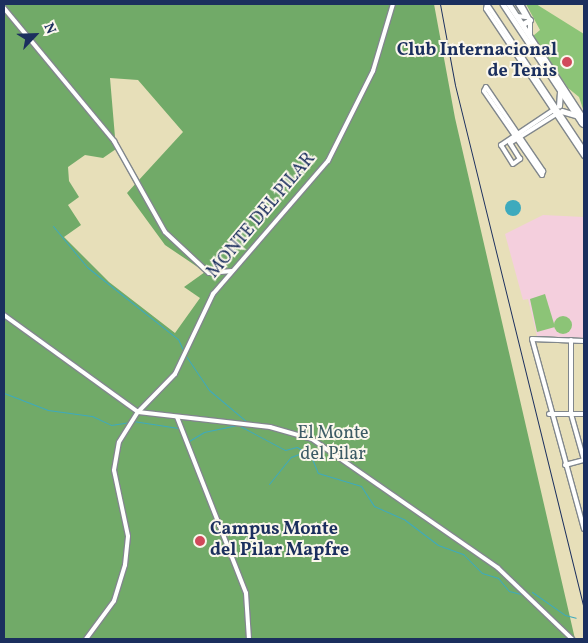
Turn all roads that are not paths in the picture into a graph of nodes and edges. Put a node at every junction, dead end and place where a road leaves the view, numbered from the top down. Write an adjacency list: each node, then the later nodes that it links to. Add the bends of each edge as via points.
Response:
1 (393, 4): 18 (street, MONTE DEL PILAR, via 376,64 328,161 292,207)
2 (506, 4): 5 (street); 7 (street); 9 (street)
3 (519, 4): 6 (street)
4 (4, 8): 18 (street, via 118,146 159,225 209,273)
5 (517, 16): 6 (street); 7 (street)
6 (528, 19): 7 (street); 8 (street)
7 (523, 24): 8 (street); 9 (street)
8 (530, 35): 11 (street)
9 (534, 50): 10 (street)
10 (560, 90): 11 (street); 12 (street)
11 (570, 101): 12 (street); 13 (street); 14 (street)
12 (558, 110): 12 (street, via 487,4 486,9); 13 (street); 15 (street); 16 (street); 17 (street)
13 (576, 115): 14 (street)
14 (584, 123)
15 (517, 136): 15 (street, via 501,145 513,164 520,159 510,143); 15 (street, via 542,175); 15 (street, via 486,87 484,92)
16 (584, 150)
17 (584, 156)
18 (232, 272): 22 (street, MONTE DEL PILAR, via 214,294 175,374)
19 (4, 315): 22 (street)
20 (571, 340): 21 (street); 23 (street, via 532,339); 24 (street)
21 (584, 341)
22 (138, 412): 26 (street); 32 (street, MONTE DEL PILAR, via 114,457 128,536 125,565 114,601)
23 (549, 414): 24 (street); 28 (street)
24 (571, 414): 25 (street); 27 (street)
25 (584, 414)
26 (177, 417): 33 (street, via 246,593); 34 (street, via 270,427 312,440 474,549 544,608)
27 (584, 460): 28 (street)
28 (565, 465): 30 (street)
29 (584, 507): 30 (street)
30 (578, 509): 31 (street)
31 (584, 529)
32 (86, 639)
33 (249, 639)
34 (572, 639)

